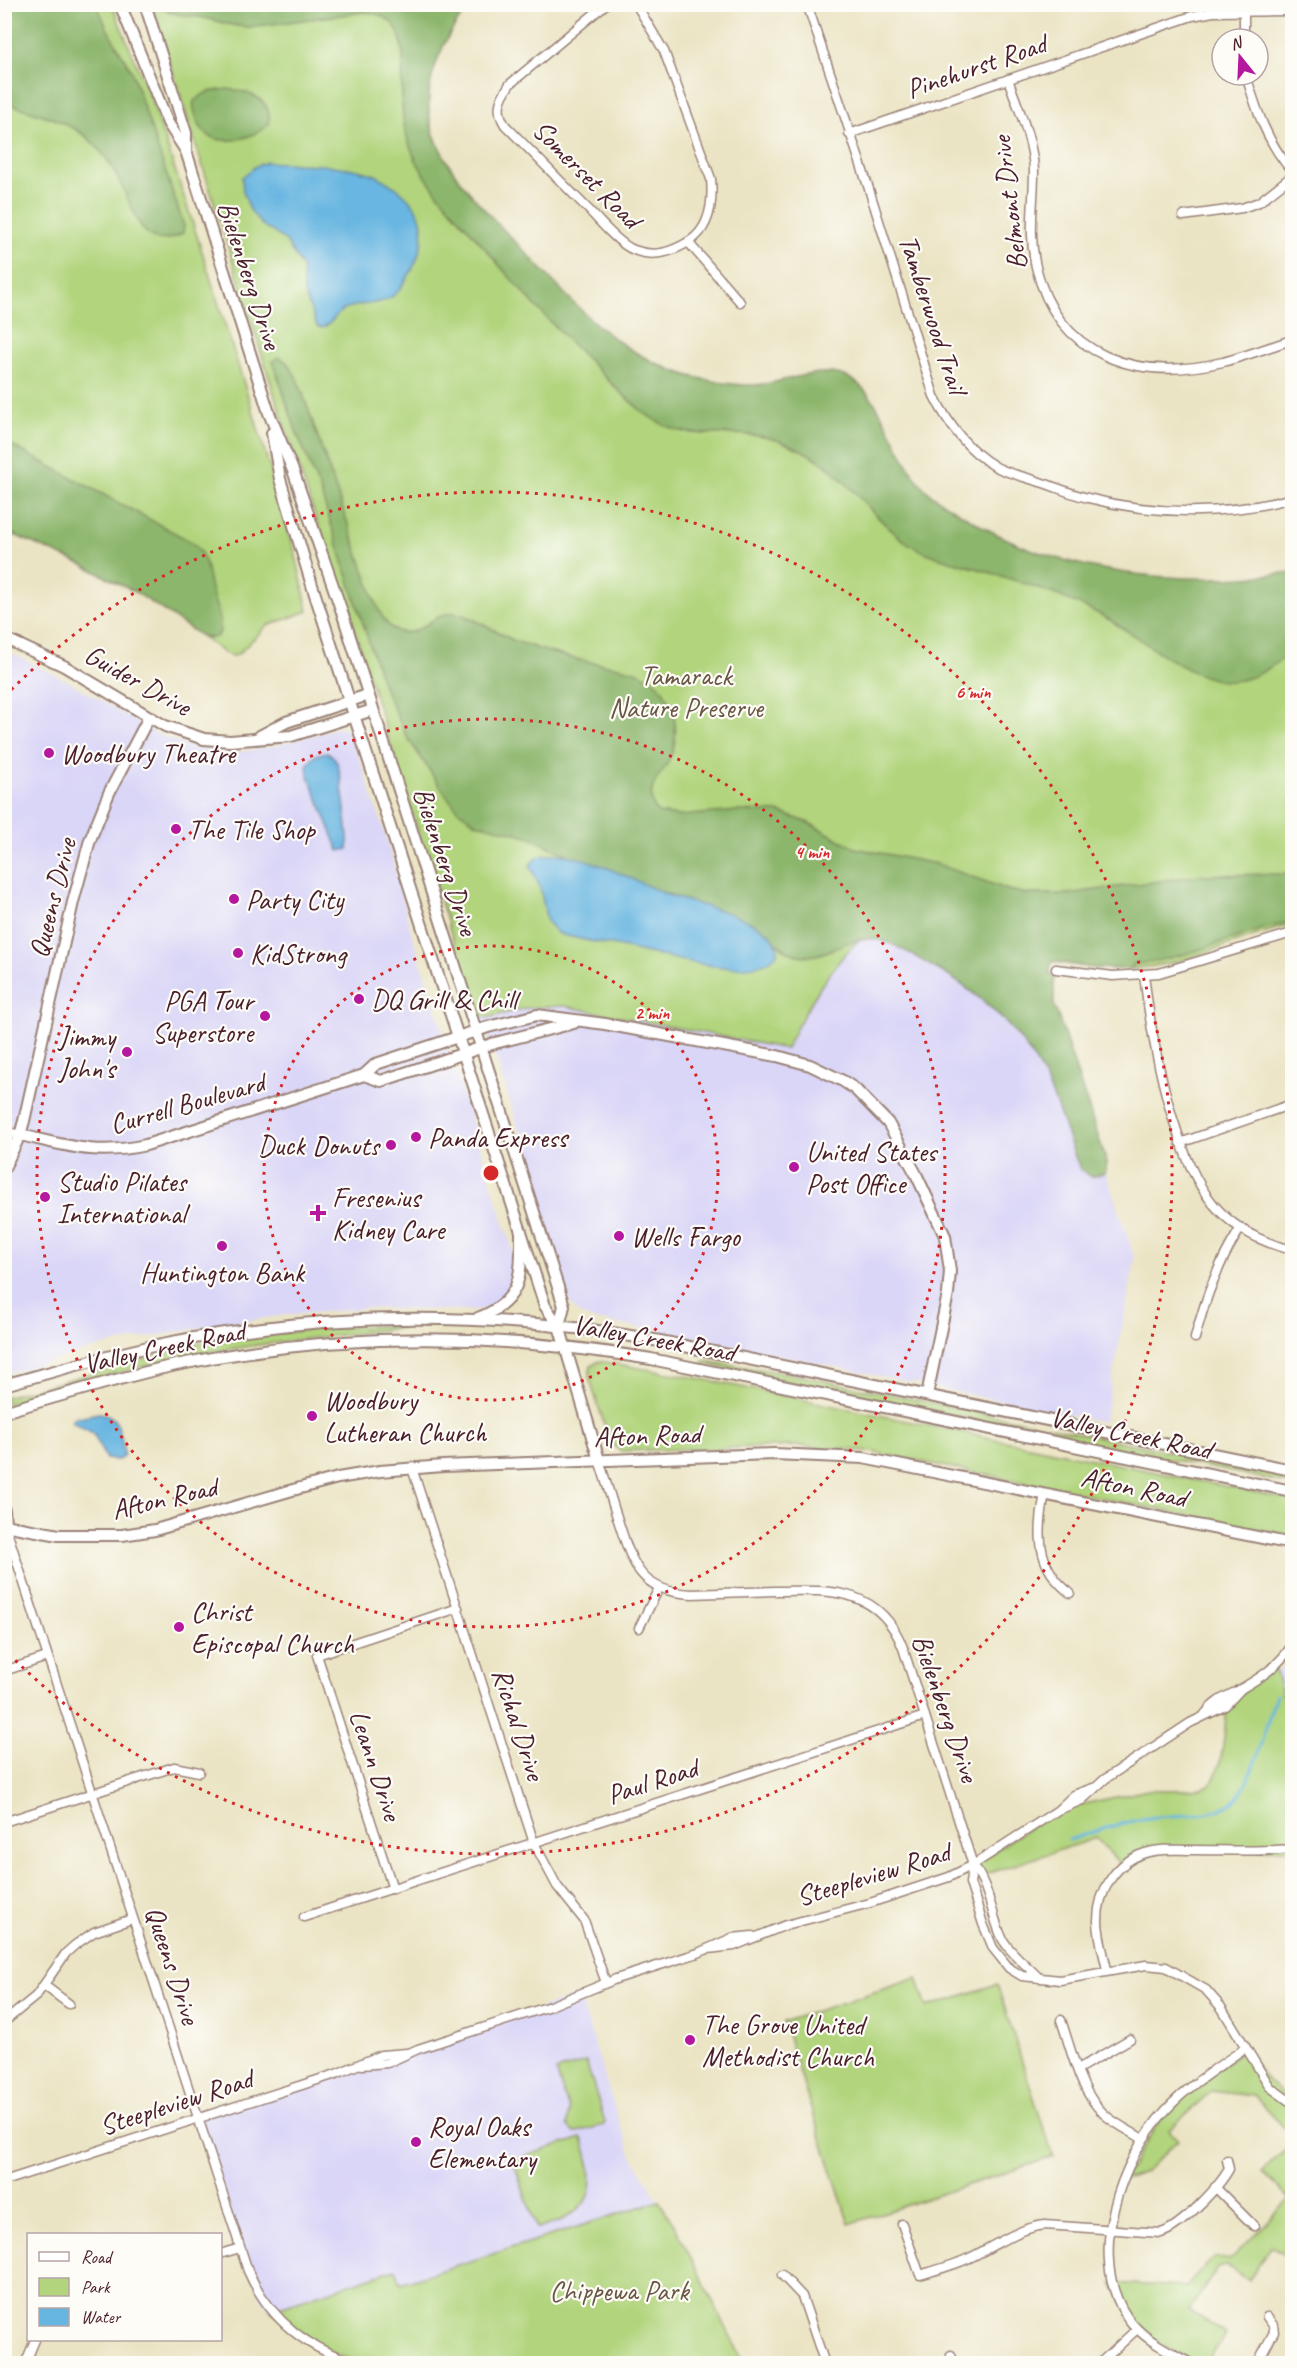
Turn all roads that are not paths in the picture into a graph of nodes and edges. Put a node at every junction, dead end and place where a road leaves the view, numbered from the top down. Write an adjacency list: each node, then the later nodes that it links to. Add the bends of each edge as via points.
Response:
1 (120, 4): 12 (street, Bielenberg Drive, via 168,123)
2 (145, 4): 12 (street, Bielenberg Drive, via 186,133)
3 (606, 4): 16 (street, Somerset Road, via 510,84 500,100 501,117 631,249 660,254)
4 (636, 4): 16 (street, Somerset Road, via 664,51 711,179 713,199 708,218)
5 (807, 4): 11 (street, Tamberwood Trail)
6 (1244, 8): 7 (street, Pinehurst Road); 8 (street); 9 (street, Pinehurst Road, via 1192,16)
7 (1293, 11)
8 (1244, 27)
9 (1008, 79): 11 (street, Pinehurst Road); 18 (street, Belmont Drive, via 1031,149 1036,266 1058,319 1076,339 1119,362 1175,369 1222,362)
10 (1250, 87): 13 (street, via 1277,153)
11 (849, 134): 20 (street, Tamberwood Trail, via 934,396 946,420 979,454 997,467 1086,498 1122,506 1218,509)
12 (186, 151): 19 (street, Bielenberg Drive)
13 (1293, 171)
14 (1293, 176): 15 (street, via 1259,202)
15 (1183, 216)
16 (688, 242): 17 (street)
17 (740, 302)
18 (1293, 340)
19 (269, 413): 22 (street, Bielenberg Drive, via 297,483); 23 (street, Bielenberg Drive, via 280,479)
20 (1293, 498)
21 (4, 638): 26 (street, Guider Drive, via 64,666)
22 (368, 695): 23 (street, Guider Drive); 24 (street, Bielenberg Drive)
23 (349, 701): 25 (street, Bielenberg Drive); 27 (street, Guider Drive, via 286,722)
24 (373, 710): 25 (street, Guider Drive); 32 (street, Bielenberg Drive)
25 (354, 716): 27 (street, Guider Drive, via 291,736); 33 (street, Bielenberg Drive)
26 (149, 717): 27 (street, Guider Drive, via 195,738); 39 (street, Queens Drive, via 103,806 87,850)
27 (255, 739)
28 (1293, 933): 30 (street)
29 (1056, 969): 30 (street, via 1097,975)
30 (1144, 975): 40 (street, via 1158,1071)
31 (580, 1021): 32 (street, Currell Boulevard, via 537,1015); 34 (street, Currell Boulevard); 50 (street, Currell Boulevard, via 810,1065 843,1081 877,1111 900,1141 932,1205 949,1254 948,1294)
32 (476, 1031): 33 (street, Currell Boulevard); 34 (street, Bielenberg Drive)
33 (457, 1037): 35 (street, Bielenberg Drive); 36 (street, Currell Boulevard, via 376,1064)
34 (481, 1048): 35 (street, Currell Boulevard); 46 (street, Bielenberg Drive, via 564,1306)
35 (462, 1054): 36 (street, Currell Boulevard, via 381,1081); 43 (street, Bielenberg Drive)
36 (364, 1075): 39 (street, Currell Boulevard, via 122,1150 85,1150)
37 (1293, 1104): 40 (street)
38 (4, 1131): 39 (street)
39 (20, 1134): 41 (street, Queens Drive)
40 (1180, 1143): 42 (street, via 1203,1192)
41 (4, 1168)
42 (1240, 1229): 44 (street); 47 (street, via 1210,1284)
43 (521, 1231): 45 (street, via 519,1283 497,1309); 46 (street, Bielenberg Drive, via 545,1306)
44 (1293, 1250)
45 (472, 1320): 46 (street, Valley Creek Road); 49 (street, Valley Creek Road, via 351,1320 231,1332 123,1352)
46 (559, 1326): 48 (street, Bielenberg Drive); 50 (street, Valley Creek Road, via 660,1341)
47 (1196, 1338)
48 (565, 1346): 51 (street, Valley Creek Road, via 415,1338 284,1347 166,1367); 52 (street, Bielenberg Drive); 55 (street, Valley Creek Road, via 651,1359)
49 (4, 1385)
50 (927, 1395): 54 (street, Valley Creek Road)
51 (4, 1412)
52 (599, 1460): 53 (street, Afton Road); 56 (street, Afton Road, via 774,1454 845,1457); 60 (street, Bielenberg Drive, via 631,1559 641,1575)
53 (412, 1468): 58 (street, Afton Road, via 338,1478 141,1533 80,1537); 62 (street, Richal Drive)
54 (1293, 1470)
55 (1293, 1491)
56 (1045, 1494): 59 (street, Afton Road); 61 (street, via 1040,1529 1042,1549 1053,1579)
57 (4, 1510): 58 (street, Queens Drive)
58 (5, 1525): 65 (street, Queens Drive)
59 (1293, 1544)
60 (659, 1588): 63 (street); 67 (street, Bielenberg Drive, via 692,1594 825,1590 858,1599 878,1610 897,1634)
61 (1070, 1593)
62 (458, 1608): 71 (street, Richal Drive); 74 (street, Leann Drive, via 317,1655)
63 (639, 1628)
64 (1293, 1645): 73 (street, Steepleview Road, via 1274,1667 1215,1702 1204,1715 1093,1788 1074,1795 1058,1810)
65 (47, 1657): 66 (street); 69 (street, Queens Drive)
66 (4, 1671)
67 (925, 1716): 71 (street, Paul Road); 73 (street, Bielenberg Drive)
68 (200, 1772): 69 (street, via 174,1767)
69 (92, 1793): 70 (street); 76 (street, Queens Drive)
70 (4, 1822)
71 (534, 1843): 74 (street, Paul Road); 79 (street, Richal Drive, via 557,1886 584,1920)
72 (1293, 1850): 77 (street, via 1164,1850 1131,1860 1114,1874 1100,1903 1098,1921)
73 (973, 1865): 78 (street, via 981,1876 1007,1947); 78 (street, via 970,1883 993,1948 1009,1968 1022,1976); 79 (street, Steepleview Road, via 870,1904 758,1935 732,1938)
74 (393, 1889): 75 (street, Paul Road)
75 (304, 1917)
76 (132, 1919): 80 (street, via 84,1938 66,1953); 88 (street, Queens Drive)
77 (1107, 1970): 78 (street, via 1060,1980); 85 (street, via 1146,1965 1166,1967 1182,1975 1206,1990 1221,2007)
78 (1039, 1978)
79 (606, 1983): 88 (street, Steepleview Road, via 562,2002 407,2053 384,2055)
80 (45, 1986): 81 (street); 83 (street, via 26,2007)
81 (69, 2004)
82 (1061, 2020): 86 (street)
83 (4, 2022)
84 (1130, 2039): 86 (street)
85 (1245, 2048): 87 (street, via 1270,2087); 89 (street, via 1178,2098)
86 (1078, 2069): 89 (street, via 1101,2112)
87 (1293, 2103)
88 (198, 2119): 91 (street, Steepleview Road); 96 (street, Queens Drive)
89 (1143, 2139): 95 (street, via 1124,2175)
90 (1227, 2160): 92 (street, via 1229,2169)
91 (4, 2181)
92 (1215, 2187): 94 (street); 95 (street, via 1168,2230 1155,2234)
93 (902, 2224): 95 (street, via 920,2275 969,2258 1035,2226)
94 (1254, 2226)
95 (1110, 2229): 100 (street, via 1109,2266 1114,2292)
96 (240, 2248): 97 (street); 103 (street, Queens Drive, via 260,2296 288,2328 329,2354)
97 (222, 2253)
98 (782, 2275): 104 (street, via 801,2293)
99 (1267, 2317): 107 (street, via 1275,2332)
100 (1137, 2329): 105 (street); 106 (street, via 1160,2347)
101 (35, 2341): 102 (street)
102 (25, 2364)
103 (364, 2364)
104 (825, 2364)
105 (1099, 2364)
106 (1193, 2364)
107 (1257, 2364)

